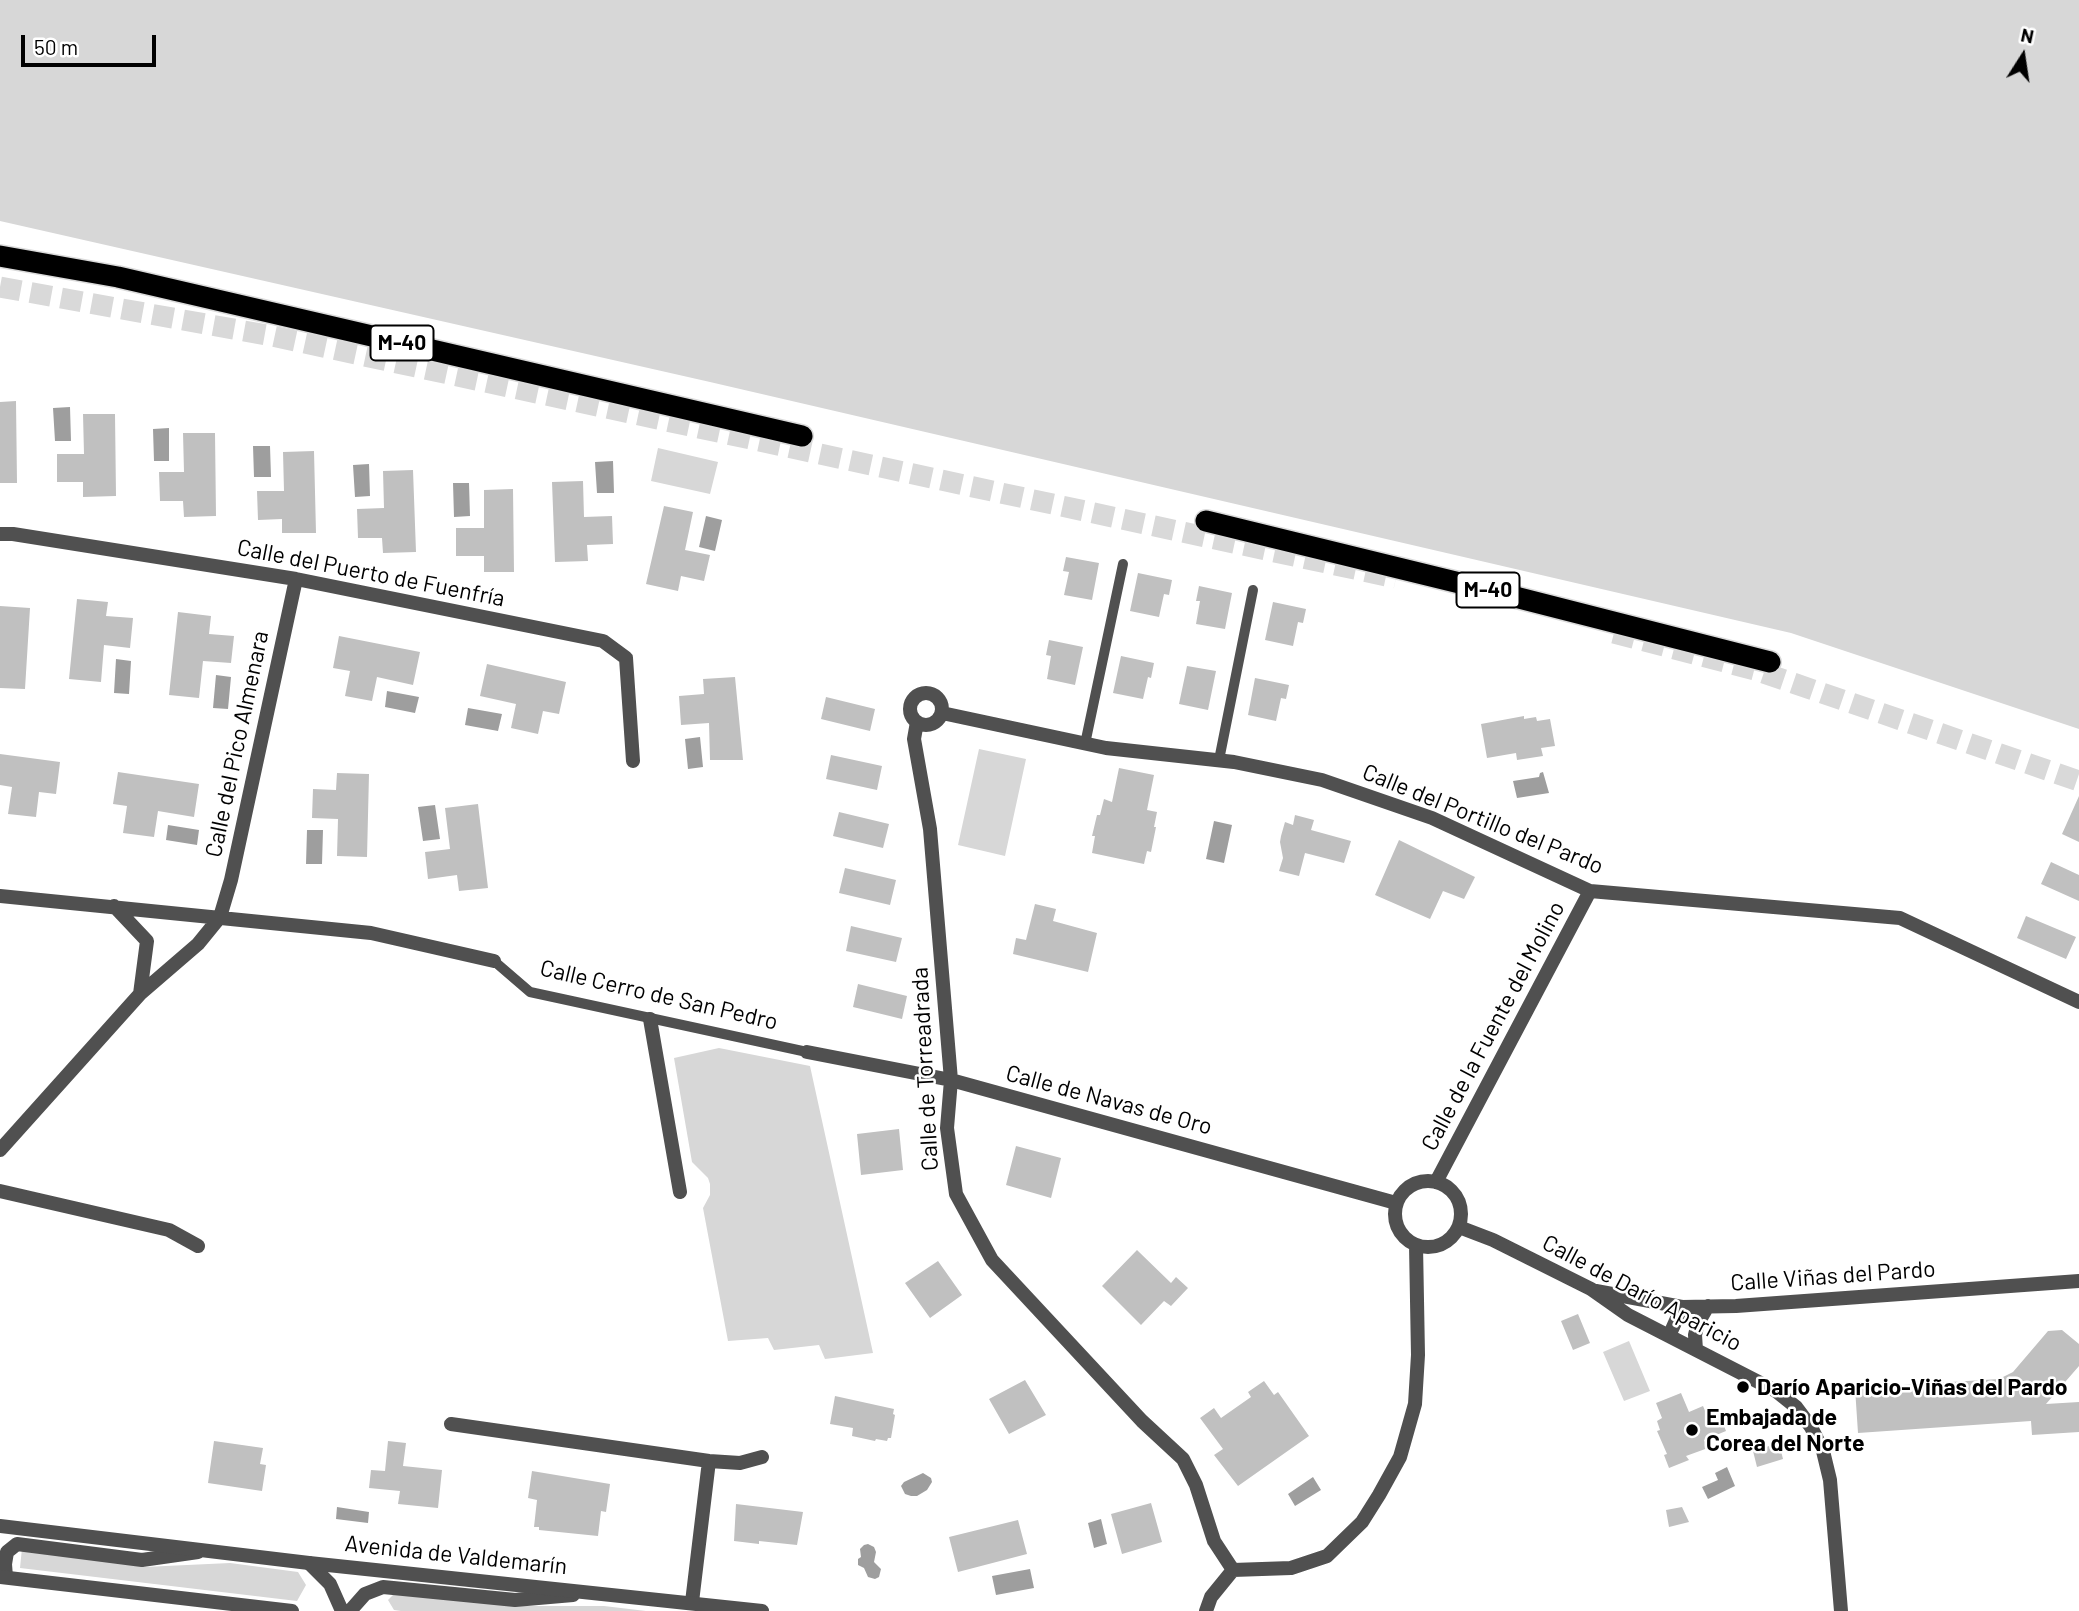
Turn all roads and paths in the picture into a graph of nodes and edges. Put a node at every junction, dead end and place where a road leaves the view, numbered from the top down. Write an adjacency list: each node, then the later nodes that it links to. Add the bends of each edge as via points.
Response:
1 (0, 256): 2 (highway, M-40, via 118,277)
2 (802, 436)
3 (1206, 521): 8 (highway, M-40)
4 (0, 534): 6 (street, Calle del Puerto de Fuenfría)
5 (1123, 564): 11 (lane)
6 (296, 579): 13 (street, Calle del Puerto de Fuenfría, via 603,641 626,658); 17 (street, Calle del Pico Almenara)
7 (1254, 590): 12 (lane)
8 (1770, 662)
9 (942, 713): 10 (street, via 932,724); 10 (street, via 938,698 918,695 910,708); 11 (street, Calle del Portillo del Pardo)
10 (917, 722): 23 (street, Calle de Torreadrada, via 914,739 930,829)
11 (1085, 744): 12 (street, Calle del Portillo del Pardo)
12 (1219, 760): 14 (street, Calle del Portillo del Pardo, via 1322,780 1432,818)
13 (632, 761)
14 (1590, 891): 20 (street, Calle del Portillo del Pardo, via 1900,918); 25 (street, Calle de la Fuente del Molino)
15 (0, 896): 16 (street, Calle Cerro de San Pedro)
16 (114, 906): 17 (street, Calle Cerro de San Pedro); 19 (street, via 147,941)
17 (220, 917): 18 (street, Calle Cerro de San Pedro, via 371,933); 19 (street, via 198,944)
18 (494, 961): 21 (lane, Calle Cerro de San Pedro, via 530,992)
19 (140, 994): 24 (street)
20 (2079, 1002)
21 (650, 1019): 22 (lane, Calle Cerro de San Pedro); 27 (street)
22 (807, 1052): 23 (street, Calle de Navas de Oro)
23 (951, 1080): 28 (street, Calle de Navas de Oro); 44 (street, Calle de Torreadrada, via 947,1128 956,1194 992,1260 1183,1459 1214,1541)
24 (0, 1150)
25 (1436, 1182): 28 (street, via 1408,1188); 29 (street, via 1446,1186 1460,1205)
26 (0, 1191): 30 (street, via 170,1230)
27 (680, 1192)
28 (1396, 1203): 31 (street, via 1396,1226)
29 (1459, 1227): 31 (street, via 1444,1244); 33 (street, Calle de Darío Aparicio)
30 (198, 1245)
31 (1416, 1245): 44 (street, via 1415,1404 1400,1457 1379,1495 1363,1522 1328,1556 1291,1568)
32 (2079, 1281): 34 (street, Calle Viñas del Pardo)
33 (1591, 1289): 35 (street, Calle Viñas del Pardo); 36 (street, Calle de Darío Aparicio)
34 (1708, 1306): 35 (street, Calle Viñas del Pardo); 37 (street, via 1698,1323)
35 (1682, 1307): 36 (street)
36 (1669, 1336): 37 (street, Calle de Darío Aparicio)
37 (1696, 1350): 53 (street, Calle de Darío Aparicio, via 1776,1391 1811,1427 1830,1480)
38 (451, 1424): 40 (street)
39 (762, 1457): 40 (street, via 740,1463)
40 (709, 1461): 47 (street)
41 (0, 1527): 42 (street, Avenida de Valdemarín)
42 (210, 1550): 43 (street, Avenida de Valdemarín); 45 (street, Avenida de Valdemarín, via 142,1560 17,1544 8,1552)
43 (309, 1563): 46 (street, Avenida de Valdemarín); 49 (street, Avenida de Valdemarín, via 330,1584)
44 (1233, 1570): 52 (street, via 1211,1597)
45 (3, 1577): 48 (street, Avenida de Valdemarín)
46 (598, 1592): 47 (street, Avenida de Valdemarín); 50 (street, Avenida de Valdemarín, via 515,1600 383,1587 365,1594)
47 (692, 1602): 51 (street, Avenida de Valdemarín)
48 (292, 1611)
49 (342, 1611)
50 (350, 1611)
51 (762, 1611)
52 (1206, 1611)
53 (1842, 1611)

